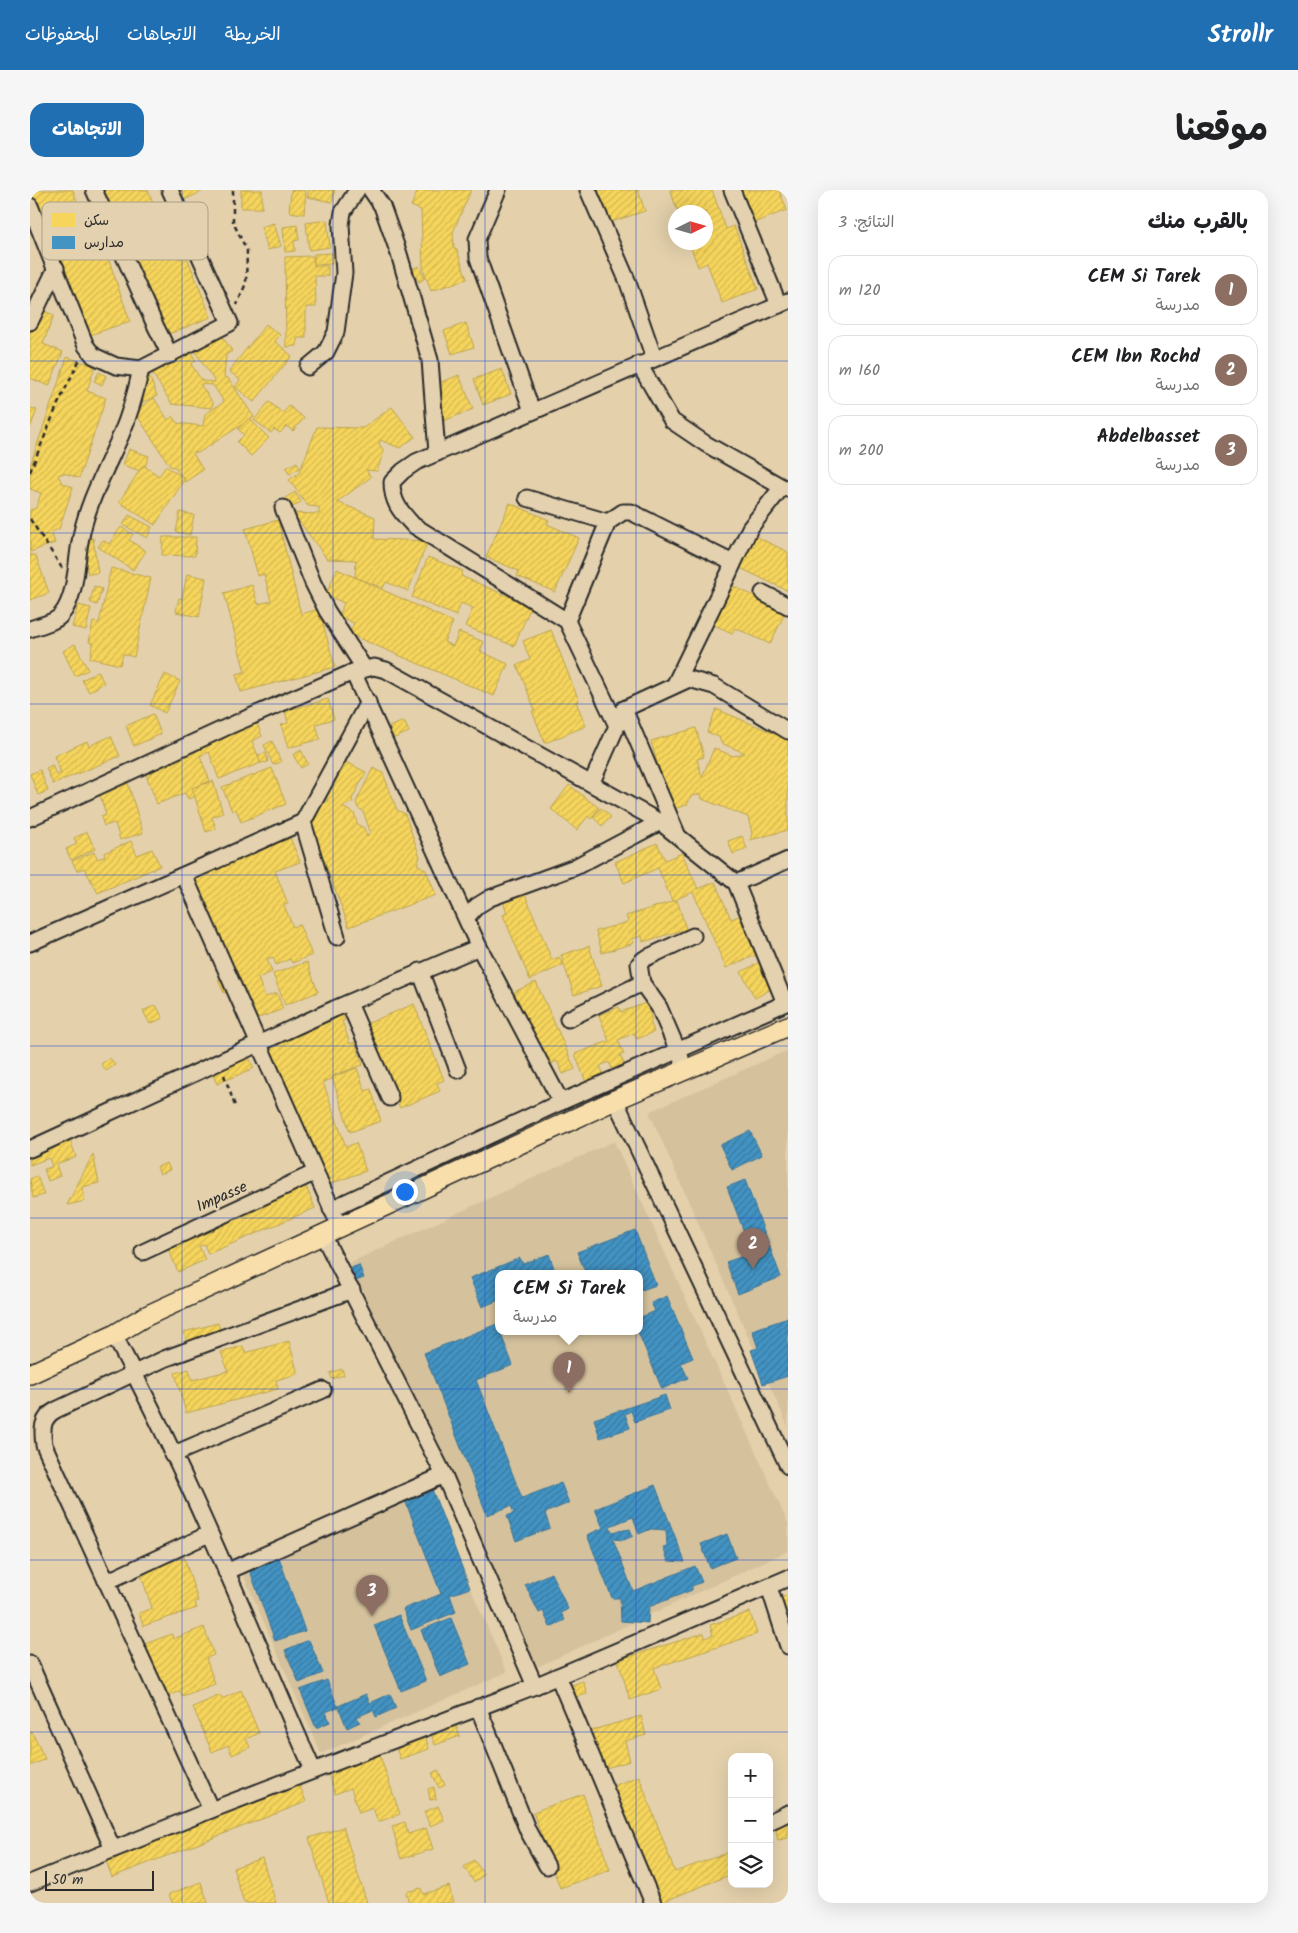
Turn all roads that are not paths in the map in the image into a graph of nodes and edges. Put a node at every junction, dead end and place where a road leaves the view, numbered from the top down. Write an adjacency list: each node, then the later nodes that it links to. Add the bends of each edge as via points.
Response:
1 (94, 190): 8 (street)
2 (170, 190): 9 (street)
3 (357, 190): 21 (street, via 343,212 341,225 344,273 336,332 326,352)
4 (372, 190): 24 (street, via 382,206 394,239 430,360)
5 (498, 190): 23 (street, via 477,239 478,258)
6 (588, 190): 19 (street, via 627,280)
7 (732, 190): 16 (street)
8 (99, 202)
9 (175, 202)
10 (30, 206): 11 (street)
11 (42, 235)
12 (53, 260): 15 (street)
13 (126, 260): 18 (street)
14 (202, 260): 18 (street, via 230,323)
15 (56, 268): 17 (street); 22 (street, via 86,346 94,356 116,366)
16 (783, 303): 19 (street)
17 (30, 322)
18 (170, 355): 22 (street)
19 (654, 358): 20 (street)
20 (639, 364): 23 (street); 25 (street, via 672,421)
21 (308, 367)
22 (141, 369): 33 (street, via 122,433 100,481 80,538 73,584 60,617)
23 (532, 411): 24 (street)
24 (437, 453): 32 (street, via 403,471 392,482 392,496 399,510 414,525)
25 (785, 488): 29 (street, via 750,528)
26 (527, 498): 28 (street)
27 (283, 508): 34 (street, via 313,582)
28 (608, 522): 29 (street, via 623,512 631,512 727,560); 32 (street)
29 (732, 566): 35 (street)
30 (763, 593): 31 (street)
31 (788, 606)
32 (567, 621): 38 (street)
33 (30, 629)
34 (358, 670): 36 (street); 40 (street, via 374,666 386,670); 41 (street)
35 (675, 684): 37 (street); 39 (street, via 689,679 703,681)
36 (368, 702): 42 (street); 48 (street)
37 (624, 709): 38 (street); 44 (street)
38 (617, 726): 40 (street)
39 (788, 731)
40 (592, 782): 43 (street)
41 (30, 818)
42 (303, 822): 46 (street); 50 (street)
43 (660, 822): 44 (street); 48 (street, via 575,867 490,898)
44 (678, 835): 47 (street)
45 (788, 860): 47 (street)
46 (184, 874): 51 (street); 59 (street)
47 (736, 883): 55 (street)
48 (467, 917): 52 (street)
49 (693, 936): 54 (street, via 644,958 639,964)
50 (337, 937)
51 (30, 942)
52 (479, 947): 53 (street); 65 (street)
53 (420, 971): 56 (street); 61 (street)
54 (642, 983): 57 (street); 60 (street, via 659,1007)
55 (787, 1002): 60 (street)
56 (349, 1003): 59 (street); 63 (street)
57 (568, 1019)
58 (788, 1026): 62 (main road)
59 (260, 1043): 66 (street); 67 (street)
60 (678, 1050): 62 (street); 65 (street)
61 (458, 1070)
62 (686, 1070): 64 (main road)
63 (390, 1098)
64 (615, 1100): 69 (main road); 78 (street)
65 (561, 1102): 68 (street)
66 (30, 1149)
67 (314, 1173): 68 (street); 71 (street, Impasse)
68 (331, 1209): 69 (street)
69 (341, 1227): 70 (main road)
70 (323, 1235): 72 (street); 73 (main road, via 144,1317)
71 (143, 1252)
72 (352, 1290): 74 (street); 79 (street)
73 (114, 1335): 74 (street); 75 (main road)
74 (134, 1372): 77 (street); 83 (street, via 48,1414 42,1430 47,1452)
75 (30, 1374)
76 (323, 1390): 77 (street)
77 (172, 1455): 80 (street)
78 (788, 1466)
79 (444, 1475): 81 (street); 88 (street)
80 (209, 1534): 81 (street); 83 (street)
81 (226, 1572): 90 (street)
82 (788, 1578): 84 (street)
83 (106, 1582): 91 (street)
84 (769, 1586): 85 (street); 87 (street)
85 (788, 1646)
86 (30, 1664): 94 (street)
87 (558, 1676): 88 (street); 97 (street)
88 (535, 1686): 89 (street)
89 (478, 1707): 90 (street); 95 (street, via 528,1831)
90 (313, 1770): 91 (street)
91 (210, 1810): 94 (street)
92 (788, 1813): 93 (street)
93 (773, 1820)
94 (113, 1849): 96 (street)
95 (547, 1866)
96 (30, 1883)
97 (653, 1903)

